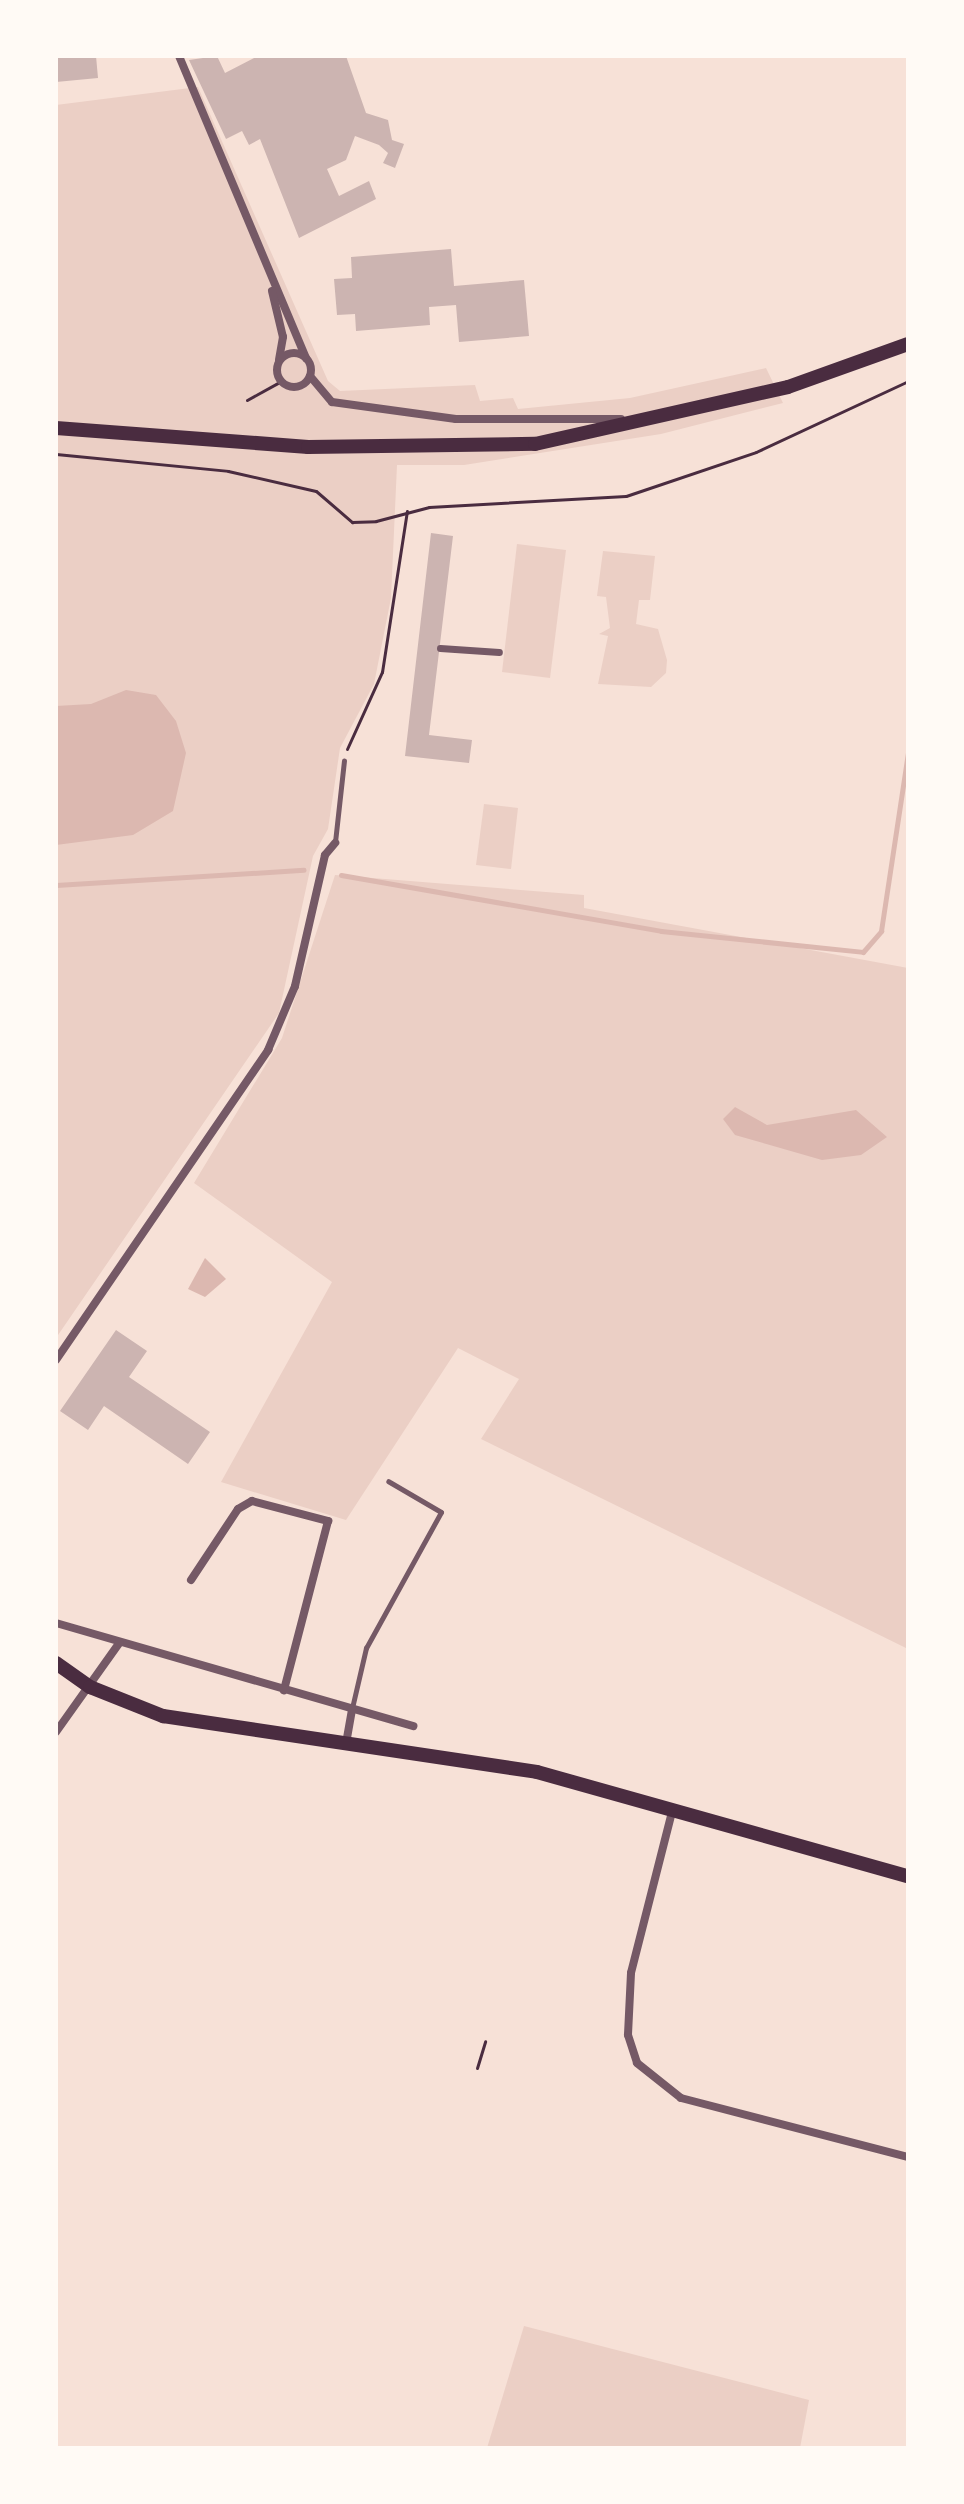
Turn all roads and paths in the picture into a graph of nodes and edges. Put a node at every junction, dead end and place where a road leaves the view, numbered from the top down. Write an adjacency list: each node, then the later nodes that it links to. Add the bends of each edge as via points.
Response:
1 (179, 56): 2 (street)
2 (266, 267): 4 (street); 5 (street, via 283,337)
3 (908, 344): 10 (main road, via 788,387)
4 (306, 358): 5 (street, via 290,353); 6 (street)
5 (278, 364): 7 (street)
6 (310, 376): 7 (street, via 294,387); 10 (street, via 332,402 456,419)
7 (281, 381): 9 (path)
8 (908, 381): 13 (path, via 756,452 626,496)
9 (247, 400)
10 (653, 422): 11 (main road, via 535,444 357,449)
11 (56, 428)
12 (56, 454): 13 (path, via 218,470 316,491 352,522)
13 (407, 511): 16 (path, via 382,672)
14 (440, 648): 15 (street)
15 (499, 652)
16 (344, 760): 17 (lane)
17 (335, 843): 18 (street, via 325,855 295,986 268,1050)
18 (56, 1360)
19 (388, 1481): 26 (lane, via 441,1512 366,1648)
20 (191, 1580): 25 (street, via 238,1509 252,1501 328,1521)
21 (56, 1623): 22 (street)
22 (120, 1642): 24 (street); 25 (street)
23 (56, 1663): 24 (main road)
24 (90, 1687): 28 (street); 29 (main road, via 163,1716)
25 (284, 1690): 26 (street)
26 (352, 1709): 27 (street); 29 (street)
27 (413, 1726)
28 (56, 1732)
29 (347, 1738): 30 (main road, via 537,1772)
30 (673, 1808): 31 (main road); 34 (street, via 631,1973 628,2035 637,2063 681,2098)
31 (908, 1876)
32 (485, 2041): 33 (path)
33 (477, 2068)
34 (908, 2157)

